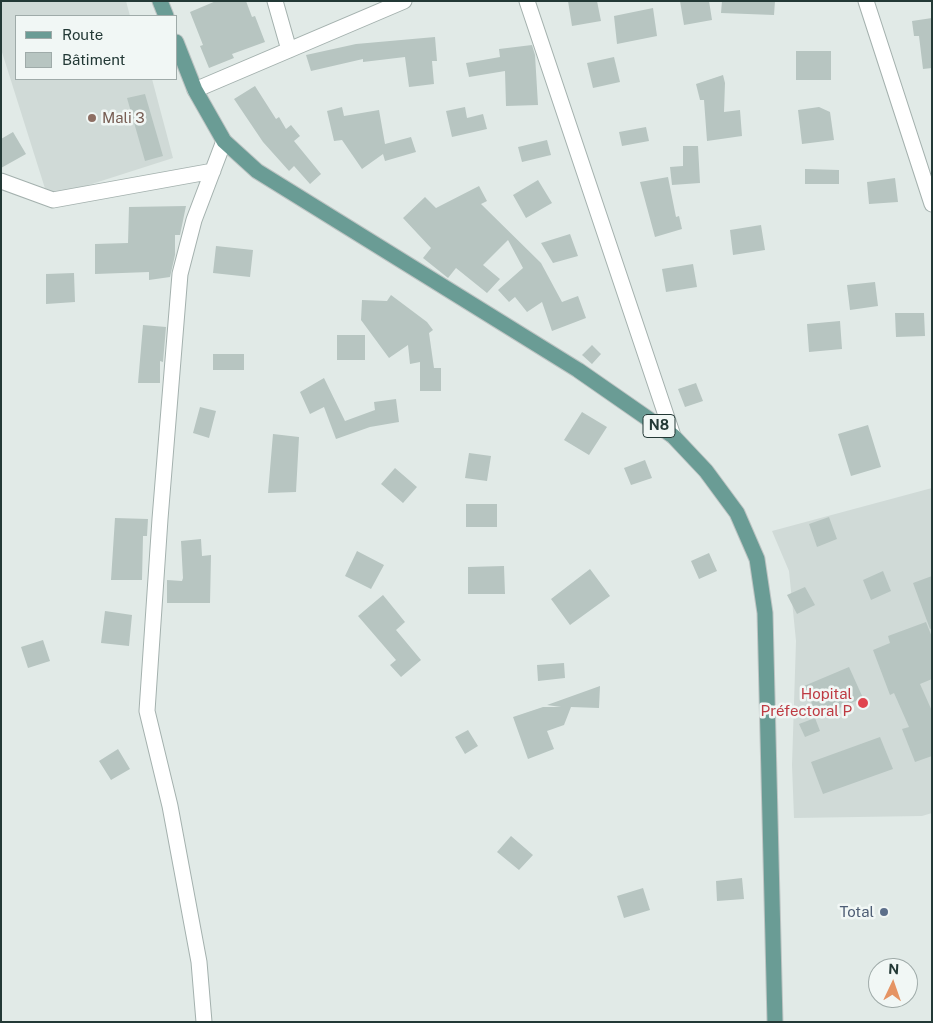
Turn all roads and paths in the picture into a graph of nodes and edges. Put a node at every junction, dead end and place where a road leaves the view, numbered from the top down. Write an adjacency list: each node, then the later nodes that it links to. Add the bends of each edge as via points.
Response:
1 (160, 1): 6 (main road)
2 (275, 1): 8 (street)
3 (404, 1): 8 (street)
4 (527, 1): 14 (street)
5 (866, 1): 13 (street)
6 (166, 15)
7 (178, 47): 9 (main road, N8)
8 (289, 50): 9 (street)
9 (195, 90): 10 (main road, N8)
10 (224, 141): 11 (street); 14 (main road, N8, via 257,171 578,370)
11 (213, 171): 12 (street, via 53,200); 15 (street, via 194,220 180,274 147,711 170,806 199,962)
12 (1, 181)
13 (932, 204)
14 (673, 436): 16 (main road, N8, via 706,472 737,514 757,559 766,613)
15 (204, 1022)
16 (775, 1022)

